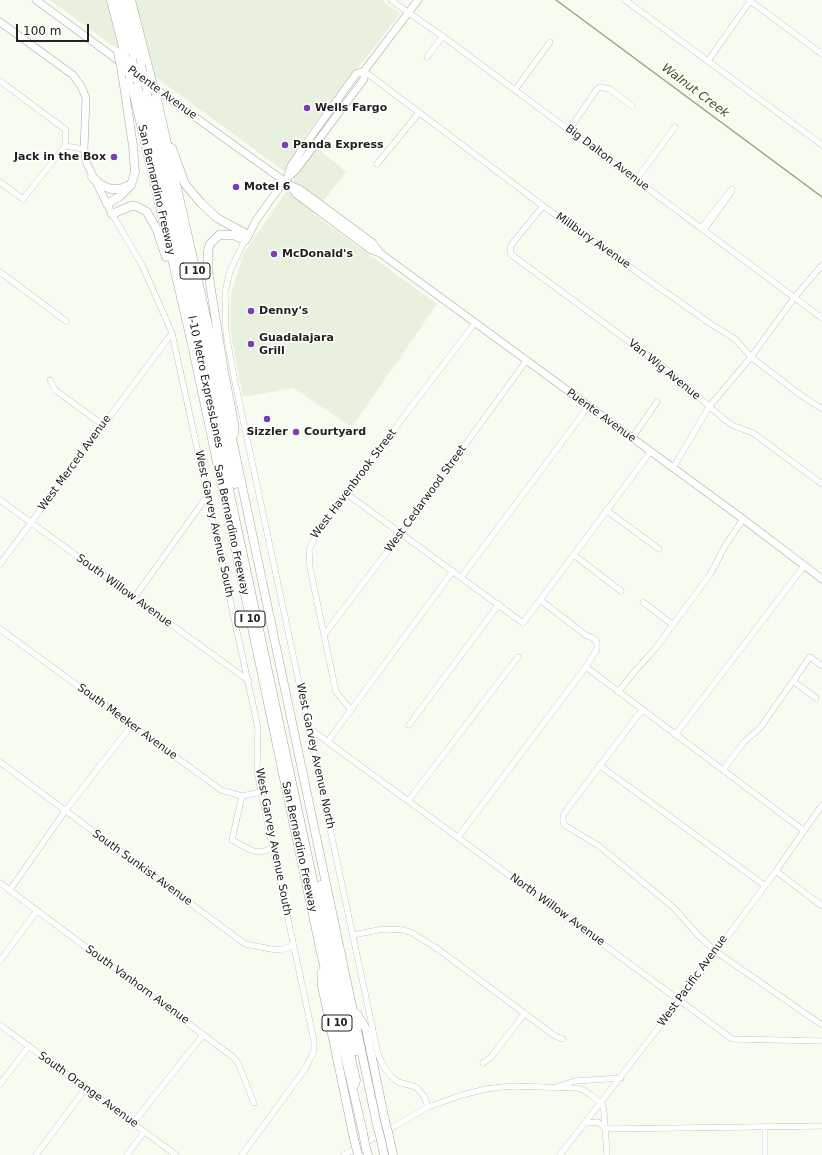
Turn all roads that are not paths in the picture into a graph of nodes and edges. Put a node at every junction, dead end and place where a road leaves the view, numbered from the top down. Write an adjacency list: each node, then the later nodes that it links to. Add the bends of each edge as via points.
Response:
1 (36, 0): 32 (main road, Puente Avenue)
2 (111, 0): 15 (highway, San Bernardino Freeway / I 10)
3 (117, 0): 15 (highway, I-10 Metro ExpressLanes)
4 (125, 0): 133 (highway, I-10 Metro ExpressLanes, bridge, via 174,200 362,1078)
5 (132, 0): 21 (highway, San Bernardino Freeway / I 10, bridge)
6 (391, 0): 10 (street, Big Dalton Avenue)
7 (418, 0): 10 (main road)
8 (625, 0): 17 (street)
9 (750, 0): 14 (street); 17 (street)
10 (408, 13): 12 (street, Big Dalton Avenue); 18 (main road)
11 (0, 22): 28 (main road, West Garvey Avenue South, via 73,75 81,86 86,98)
12 (443, 36): 16 (street); 20 (street, Big Dalton Avenue)
13 (550, 42): 20 (street)
14 (822, 54)
15 (125, 56): 34 (highway, bridge, via 122,72 135,172); 44 (highway, San Bernardino Freeway / I 10, bridge); 134 (highway, I-10 Metro ExpressLanes, bridge, via 138,83 167,204 356,1080)
16 (427, 57)
17 (708, 61): 26 (street)
18 (364, 71): 23 (street, Millbury Avenue); 32 (main road, via 356,74 321,122 291,166)
19 (0, 81): 27 (street, via 66,130)
20 (515, 90): 25 (street, Big Dalton Avenue)
21 (156, 95): 39 (highway, via 185,184 211,214); 57 (highway, San Bernardino Freeway / I 10)
22 (632, 106): 25 (street, via 610,89 600,87)
23 (418, 114): 29 (street); 36 (street, Millbury Avenue)
24 (675, 127): 31 (street)
25 (569, 130): 31 (street, Big Dalton Avenue)
26 (822, 145)
27 (65, 146): 28 (street); 33 (street, via 23,199)
28 (84, 149): 30 (main road, West Garvey Avenue South, via 86,164)
29 (377, 164)
30 (92, 177): 34 (highway, via 110,189); 35 (main road, West Garvey Avenue South)
31 (636, 180): 38 (street, Big Dalton Avenue)
32 (287, 181): 39 (main road); 46 (main road, Puente Avenue, via 296,194 370,250 380,253)
33 (0, 182)
34 (131, 185): 35 (highway)
35 (107, 204): 37 (main road, West Garvey Avenue South)
36 (542, 206): 48 (street, Millbury Avenue, via 736,339); 53 (street, Van Wig Avenue, via 512,245 510,252 513,256 664,368)
37 (112, 214): 44 (highway, via 136,206 151,217 162,243); 47 (street, West Garvey Avenue South, via 142,265)
38 (702, 229): 38 (street, via 732,191 732,189); 42 (street, Big Dalton Avenue)
39 (247, 238): 57 (highway, via 220,235 210,244 208,252 208,271 234,423); 94 (street, West Garvey Avenue North, via 230,271 225,292 226,334)
40 (822, 266): 42 (street)
41 (0, 272): 45 (street)
42 (794, 298): 43 (street, Big Dalton Avenue); 48 (street)
43 (822, 318)
44 (186, 320): 117 (highway, San Bernardino Freeway / I 10)
45 (66, 321)
46 (475, 323): 49 (main road, Puente Avenue); 61 (street, West Havenbrook Street)
47 (172, 332): 55 (street, West Merced Avenue); 62 (street, West Garvey Avenue South)
48 (751, 357): 53 (street); 54 (street, Millbury Avenue)
49 (526, 361): 52 (main road, Puente Avenue); 67 (street, West Cedarwood Street)
50 (50, 380): 55 (street, via 56,390)
51 (657, 402): 56 (street)
52 (588, 407): 56 (main road, Puente Avenue); 73 (street)
53 (709, 407): 59 (street); 60 (street, Van Wig Avenue, via 734,426 753,433)
54 (822, 409)
55 (103, 425): 66 (street, West Merced Avenue)
56 (632, 438): 58 (main road, Puente Avenue)
57 (233, 447): 120 (highway, San Bernardino Freeway / I 10)
58 (651, 451): 59 (main road, Puente Avenue); 64 (street)
59 (673, 468): 65 (main road, Puente Avenue)
60 (822, 484)
61 (347, 494): 67 (street); 82 (street, West Havenbrook Street, via 320,527 308,550)
62 (208, 495): 76 (street); 86 (street, West Garvey Avenue South)
63 (0, 500): 66 (street, South Willow Avenue)
64 (606, 510): 68 (street); 69 (street)
65 (743, 519): 71 (main road, Puente Avenue); 80 (street, via 711,573)
66 (32, 523): 70 (street, West Merced Avenue); 76 (street, South Willow Avenue)
67 (402, 532): 72 (street); 82 (street, West Cedarwood Street)
68 (659, 549)
69 (574, 555): 75 (street); 77 (street)
70 (0, 564)
71 (804, 566): 74 (main road, Puente Avenue); 95 (street)
72 (453, 571): 73 (street); 90 (street)
73 (462, 576): 79 (street)
74 (822, 579)
75 (622, 591)
76 (134, 598): 86 (street, South Willow Avenue)
77 (540, 600): 79 (street, via 523,623); 85 (street, via 597,642 597,649)
78 (643, 602): 80 (street)
79 (499, 604): 92 (street)
80 (673, 625): 88 (street)
81 (0, 629): 93 (street, South Meeker Avenue)
82 (324, 635): 90 (street, West Havenbrook Street, via 336,692)
83 (518, 656): 102 (street)
84 (822, 666): 87 (street, via 810,657)
85 (586, 667): 88 (street); 106 (street)
86 (249, 681): 100 (street, West Garvey Avenue South, via 258,728 257,769)
87 (793, 681): 89 (street); 99 (street, via 760,728 744,742)
88 (618, 692): 91 (street)
89 (816, 698)
90 (351, 710): 96 (street)
91 (642, 710): 95 (street); 98 (street)
92 (408, 725)
93 (131, 726): 101 (street, South Meeker Avenue, via 221,790); 104 (street)
94 (309, 728): 96 (street, North Willow Avenue); 114 (street, West Garvey Avenue North)
95 (675, 735): 99 (street)
96 (328, 741): 102 (street, North Willow Avenue)
97 (0, 762): 104 (street, South Sunkist Avenue)
98 (599, 765): 110 (street); 116 (street, via 568,808 563,816 563,822 599,846 674,908)
99 (723, 770): 105 (street)
100 (261, 792): 101 (street, South Meeker Avenue); 107 (street, West Garvey Avenue South)
101 (242, 796): 107 (street, via 232,840 257,852)
102 (408, 800): 106 (street, North Willow Avenue)
103 (822, 805): 105 (street, West Pacific Avenue)
104 (65, 811): 111 (street); 115 (street, South Sunkist Avenue, via 245,944 271,950)
105 (803, 830): 108 (street, West Pacific Avenue)
106 (458, 837): 119 (street, North Willow Avenue)
107 (273, 848): 115 (street, West Garvey Avenue South)
108 (776, 871): 110 (street, West Pacific Avenue); 112 (street)
109 (0, 883): 111 (street, South Vanhorn Avenue)
110 (764, 885): 116 (street, West Pacific Avenue)
111 (10, 890): 113 (street, South Vanhorn Avenue)
112 (822, 906)
113 (36, 912): 118 (street); 124 (street, South Vanhorn Avenue)
114 (353, 935): 121 (street, via 383,929 412,933 430,943); 137 (street, West Garvey Avenue North, via 378,1054 384,1067 398,1082 420,1090)
115 (293, 946): 148 (street, West Garvey Avenue South, via 314,1051 306,1069)
116 (715, 951): 119 (street, West Pacific Avenue); 123 (street)
117 (321, 953): 134 (highway, San Bernardino Freeway / I 10); 150 (highway, bridge, via 322,986)
118 (0, 961)
119 (680, 1000): 126 (street, North Willow Avenue, via 732,1039); 129 (street, West Pacific Avenue)
120 (353, 1007): 133 (highway, San Bernardino Freeway / I 10); 152 (highway, bridge, via 366,1029)
121 (525, 1013): 125 (street); 128 (street, via 491,1057)
122 (0, 1025): 127 (street, South Orange Avenue)
123 (822, 1025)
124 (203, 1035): 135 (street, South Vanhorn Avenue, via 238,1063); 138 (street)
125 (562, 1039)
126 (822, 1041)
127 (29, 1046): 130 (street); 132 (street, South Orange Avenue)
128 (483, 1063)
129 (621, 1078): 131 (street, via 575,1081); 136 (street, West Pacific Avenue)
130 (0, 1084)
131 (555, 1087): 136 (street, via 583,1090); 137 (street, via 510,1086 486,1089)
132 (86, 1088): 138 (street, South Orange Avenue); 145 (street)
133 (370, 1089): 151 (highway, San Bernardino Freeway / I 10, bridge)
134 (353, 1093): 144 (highway, San Bernardino Freeway / I 10, bridge)
135 (254, 1103)
136 (602, 1104): 139 (street, West Pacific Avenue); 142 (street)
137 (428, 1107): 149 (street)
138 (133, 1123): 143 (street, South Orange Avenue)
139 (586, 1123): 142 (street, via 598,1122); 153 (street, West Pacific Avenue)
140 (822, 1126): 141 (street)
141 (765, 1128): 142 (street); 155 (street)
142 (605, 1129): 154 (street)
143 (144, 1132): 146 (street); 147 (street, South Orange Avenue)
144 (367, 1152)
145 (36, 1155)
146 (126, 1155)
147 (176, 1155)
148 (242, 1155)
149 (344, 1155)
150 (358, 1155)
151 (384, 1155)
152 (393, 1155)
153 (560, 1155)
154 (607, 1155)
155 (765, 1155)

